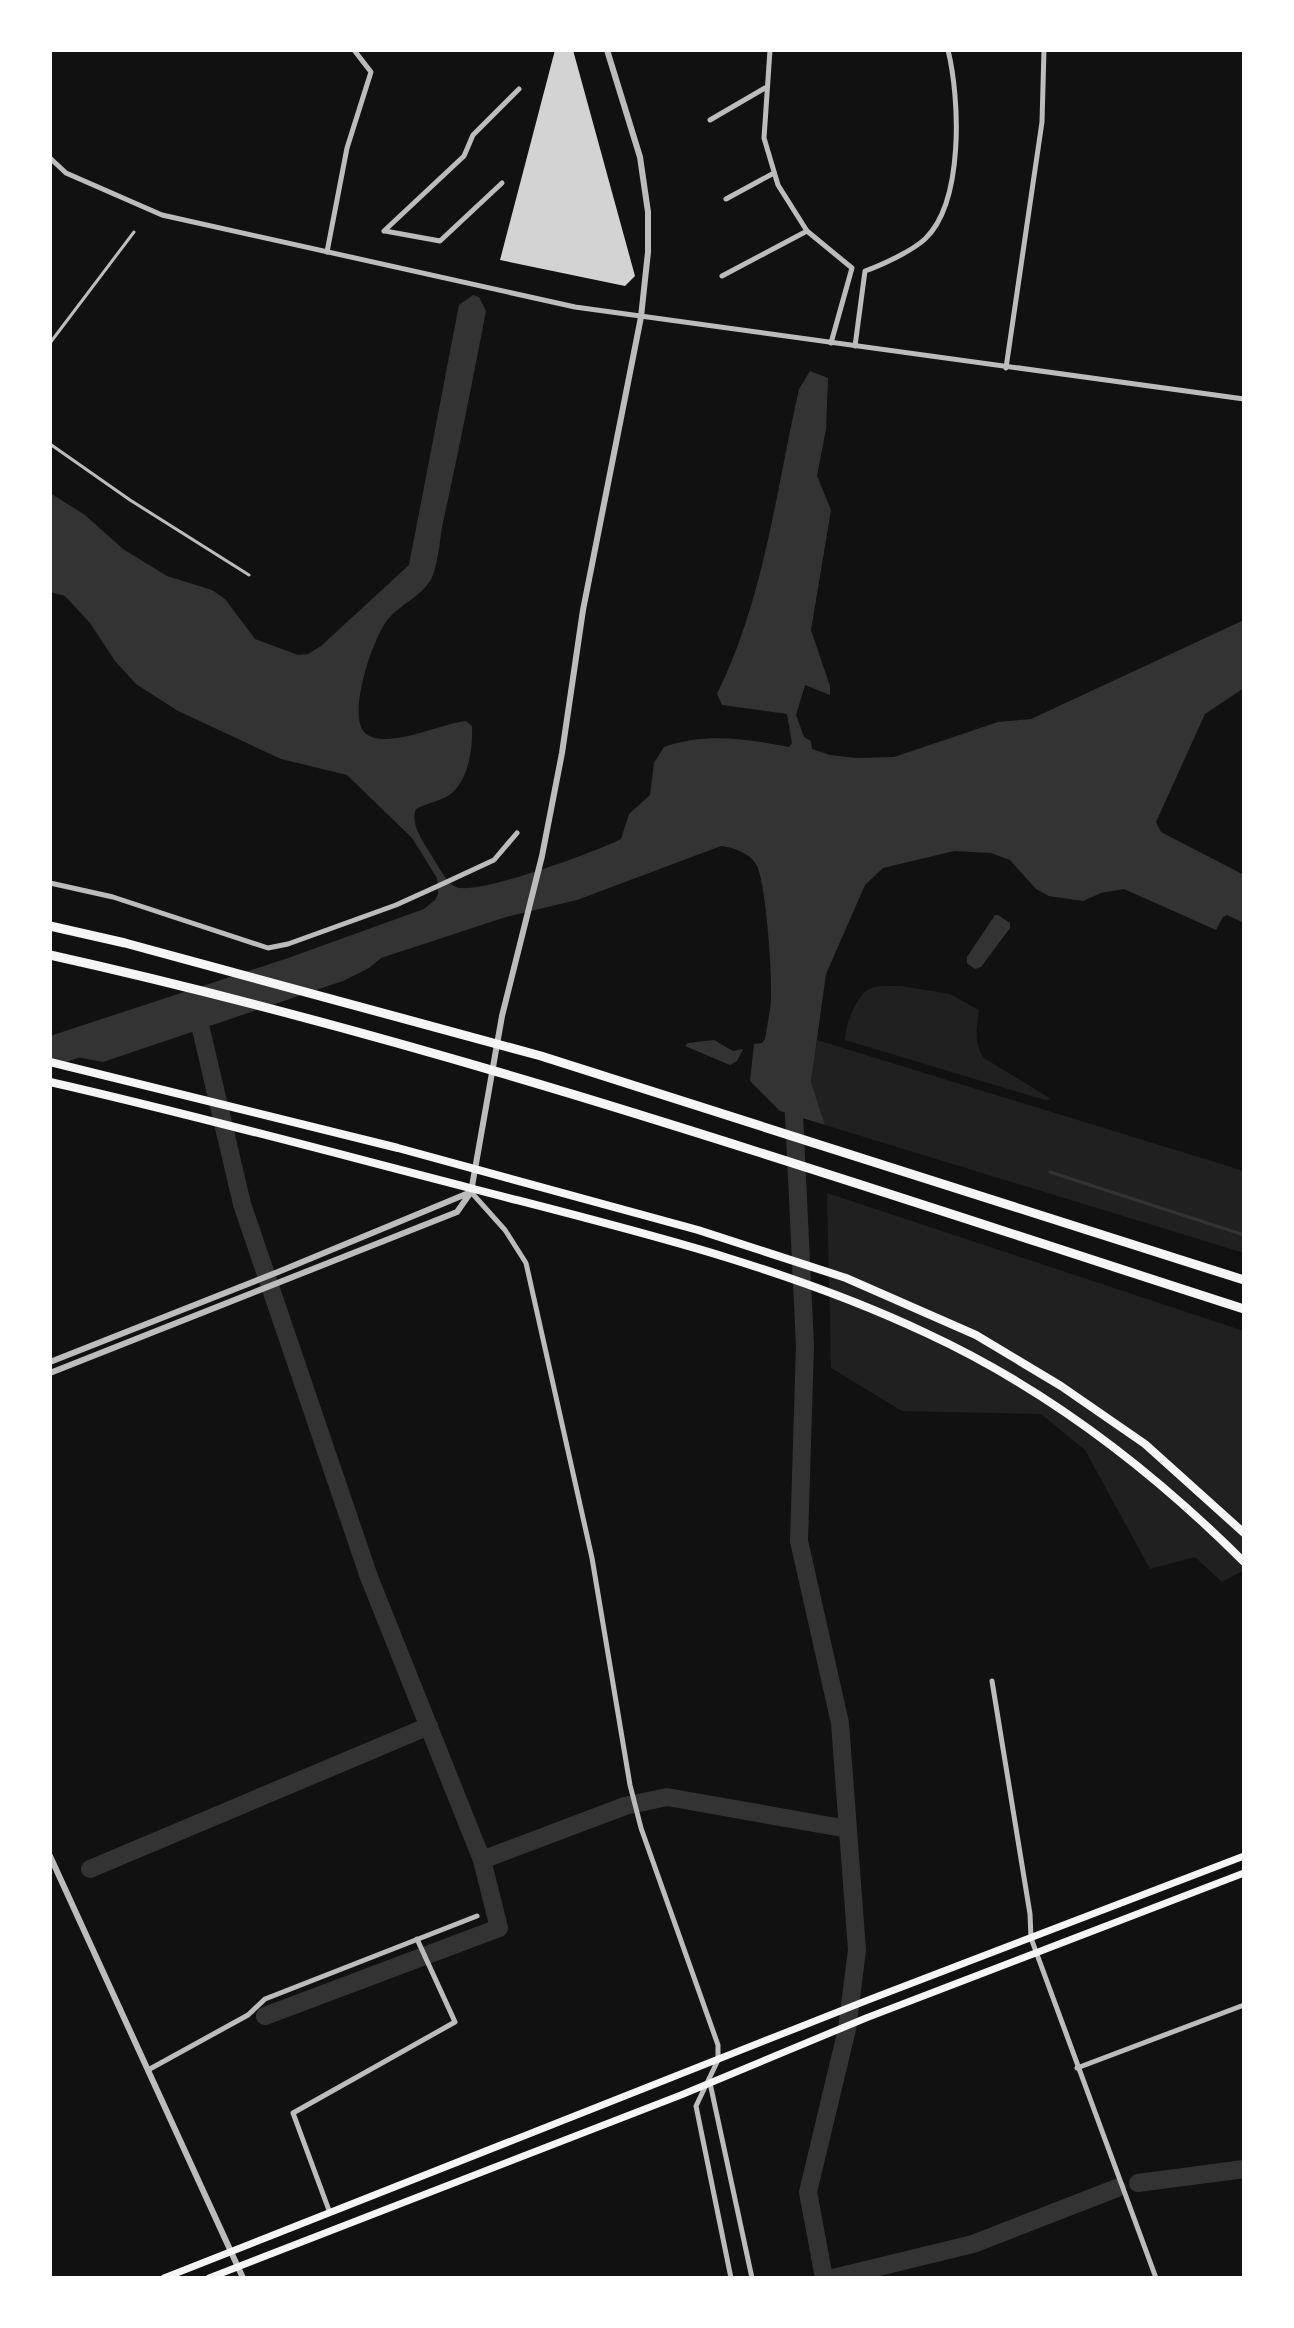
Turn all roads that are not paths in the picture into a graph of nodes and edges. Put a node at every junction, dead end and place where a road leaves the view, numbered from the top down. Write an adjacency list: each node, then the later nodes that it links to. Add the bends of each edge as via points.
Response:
1 (354, 50): 15 (street, via 371,72 347,148)
2 (607, 50): 17 (street, via 640,157 648,212)
3 (770, 50): 6 (street)
4 (948, 50): 20 (street, via 955,116 953,180 944,212 924,240 865,271)
5 (1044, 50): 21 (street, via 1042,122)
6 (766, 87): 8 (street); 10 (street, via 764,138)
7 (519, 89): 11 (street, via 473,135 464,156 384,231 440,241)
8 (710, 120)
9 (50, 158): 15 (street, via 66,173 162,215)
10 (774, 173): 12 (street); 13 (street)
11 (502, 183)
12 (726, 199)
13 (807, 231): 16 (street); 19 (street, via 852,268)
14 (134, 232): 18 (lane)
15 (327, 252): 17 (street)
16 (722, 276)
17 (641, 317): 19 (street); 31 (street, via 583,610 542,856 502,1016)
18 (50, 343)
19 (831, 343): 20 (street)
20 (855, 346): 21 (street)
21 (1006, 368): 22 (street)
22 (1244, 399)
23 (50, 444): 24 (lane)
24 (249, 575)
25 (517, 833): 26 (street, via 494,860 438,886 268,948 113,897)
26 (50, 883)
27 (50, 926): 32 (highway, via 541,1056)
28 (50, 955): 33 (highway, via 308,1018 533,1084)
29 (50, 1062): 36 (highway, via 398,1148 698,1230 846,1278 976,1335 1061,1386 1145,1444)
30 (50, 1082): 37 (highway, via 703,1251 841,1297 927,1333 1065,1413 1201,1519)
31 (471, 1192): 34 (street); 35 (street, via 457,1212); 47 (street, via 526,1263 592,1558 630,1785 718,2045)
32 (1244, 1280)
33 (1244, 1309)
34 (50, 1362)
35 (50, 1373)
36 (1244, 1533)
37 (1244, 1562)
38 (992, 1681): 43 (street)
39 (50, 1856): 49 (street)
40 (1244, 1856): 43 (main road)
41 (1244, 1873): 45 (main road)
42 (477, 1916): 44 (street)
43 (1031, 1938): 45 (street); 47 (main road)
44 (417, 1939): 49 (street, via 265,1999 248,2015); 51 (street, via 455,2022 293,2113)
45 (1035, 1954): 48 (street); 50 (main road)
46 (1244, 2005): 48 (street)
47 (718, 2060): 50 (street); 51 (main road)
48 (1077, 2068): 59 (street)
49 (148, 2070): 52 (street)
50 (709, 2082): 53 (main road); 57 (street, via 696,2106); 58 (street)
51 (331, 2214): 52 (main road)
52 (233, 2252): 53 (street); 54 (main road)
53 (238, 2267): 55 (main road); 56 (street)
54 (164, 2278)
55 (209, 2278)
56 (243, 2278)
57 (731, 2278)
58 (752, 2278)
59 (1156, 2278)

